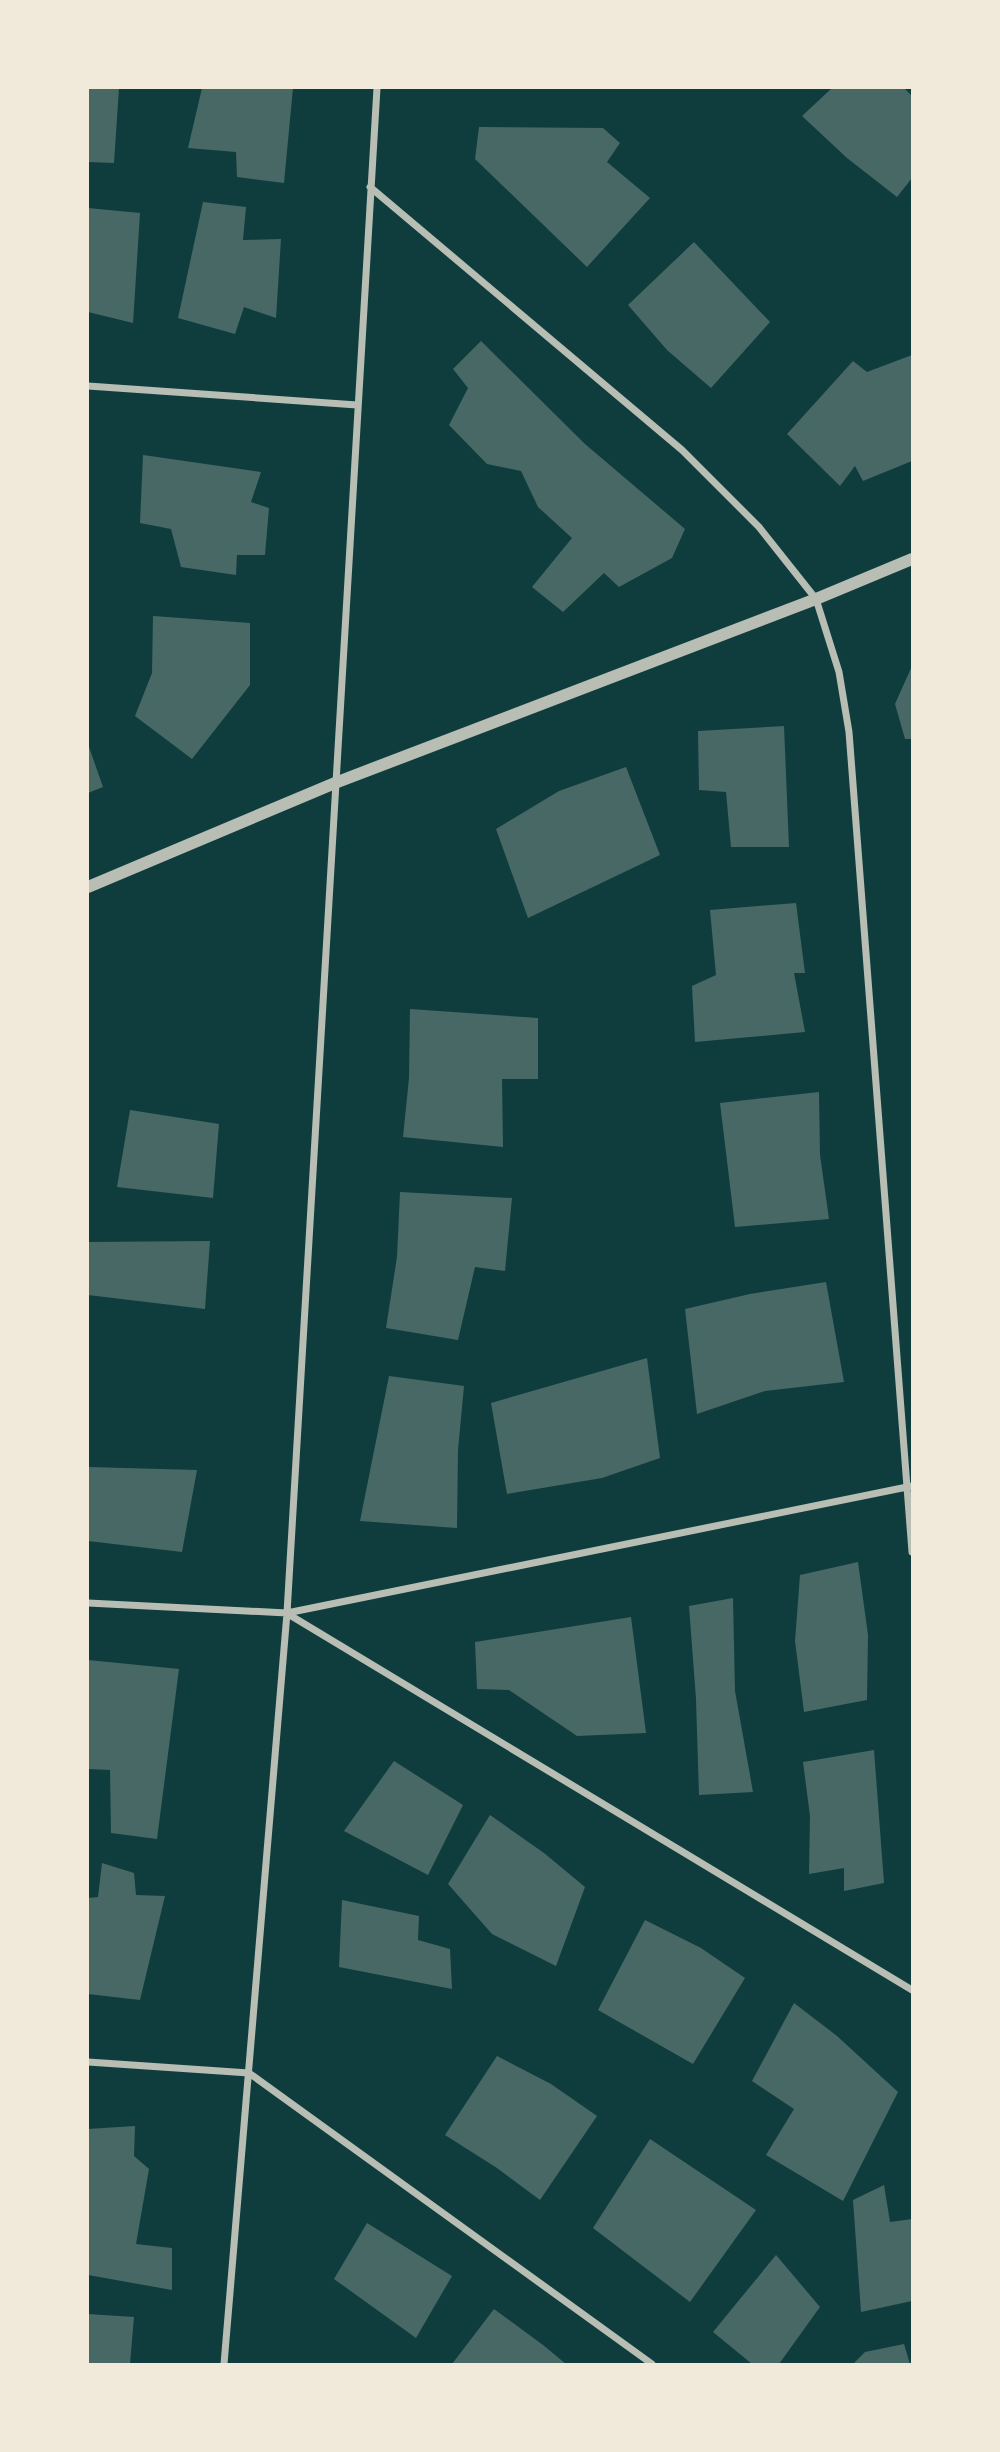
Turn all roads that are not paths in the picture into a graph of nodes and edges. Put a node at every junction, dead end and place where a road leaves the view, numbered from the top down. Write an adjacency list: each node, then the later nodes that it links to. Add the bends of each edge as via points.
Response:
1 (377, 88): 2 (street)
2 (370, 187): 4 (street); 6 (street, via 682,450 759,527)
3 (88, 386): 4 (street)
4 (357, 405): 7 (street)
5 (912, 559): 6 (street)
6 (816, 599): 7 (street); 9 (street, via 839,672 849,732)
7 (335, 783): 8 (street); 12 (street)
8 (88, 887)
9 (909, 1486): 10 (street); 12 (street)
10 (912, 1552)
11 (88, 1603): 12 (street)
12 (287, 1613): 13 (street); 15 (street)
13 (912, 1990)
14 (88, 2062): 15 (street)
15 (249, 2073): 16 (street); 17 (street)
16 (224, 2364)
17 (652, 2364)

